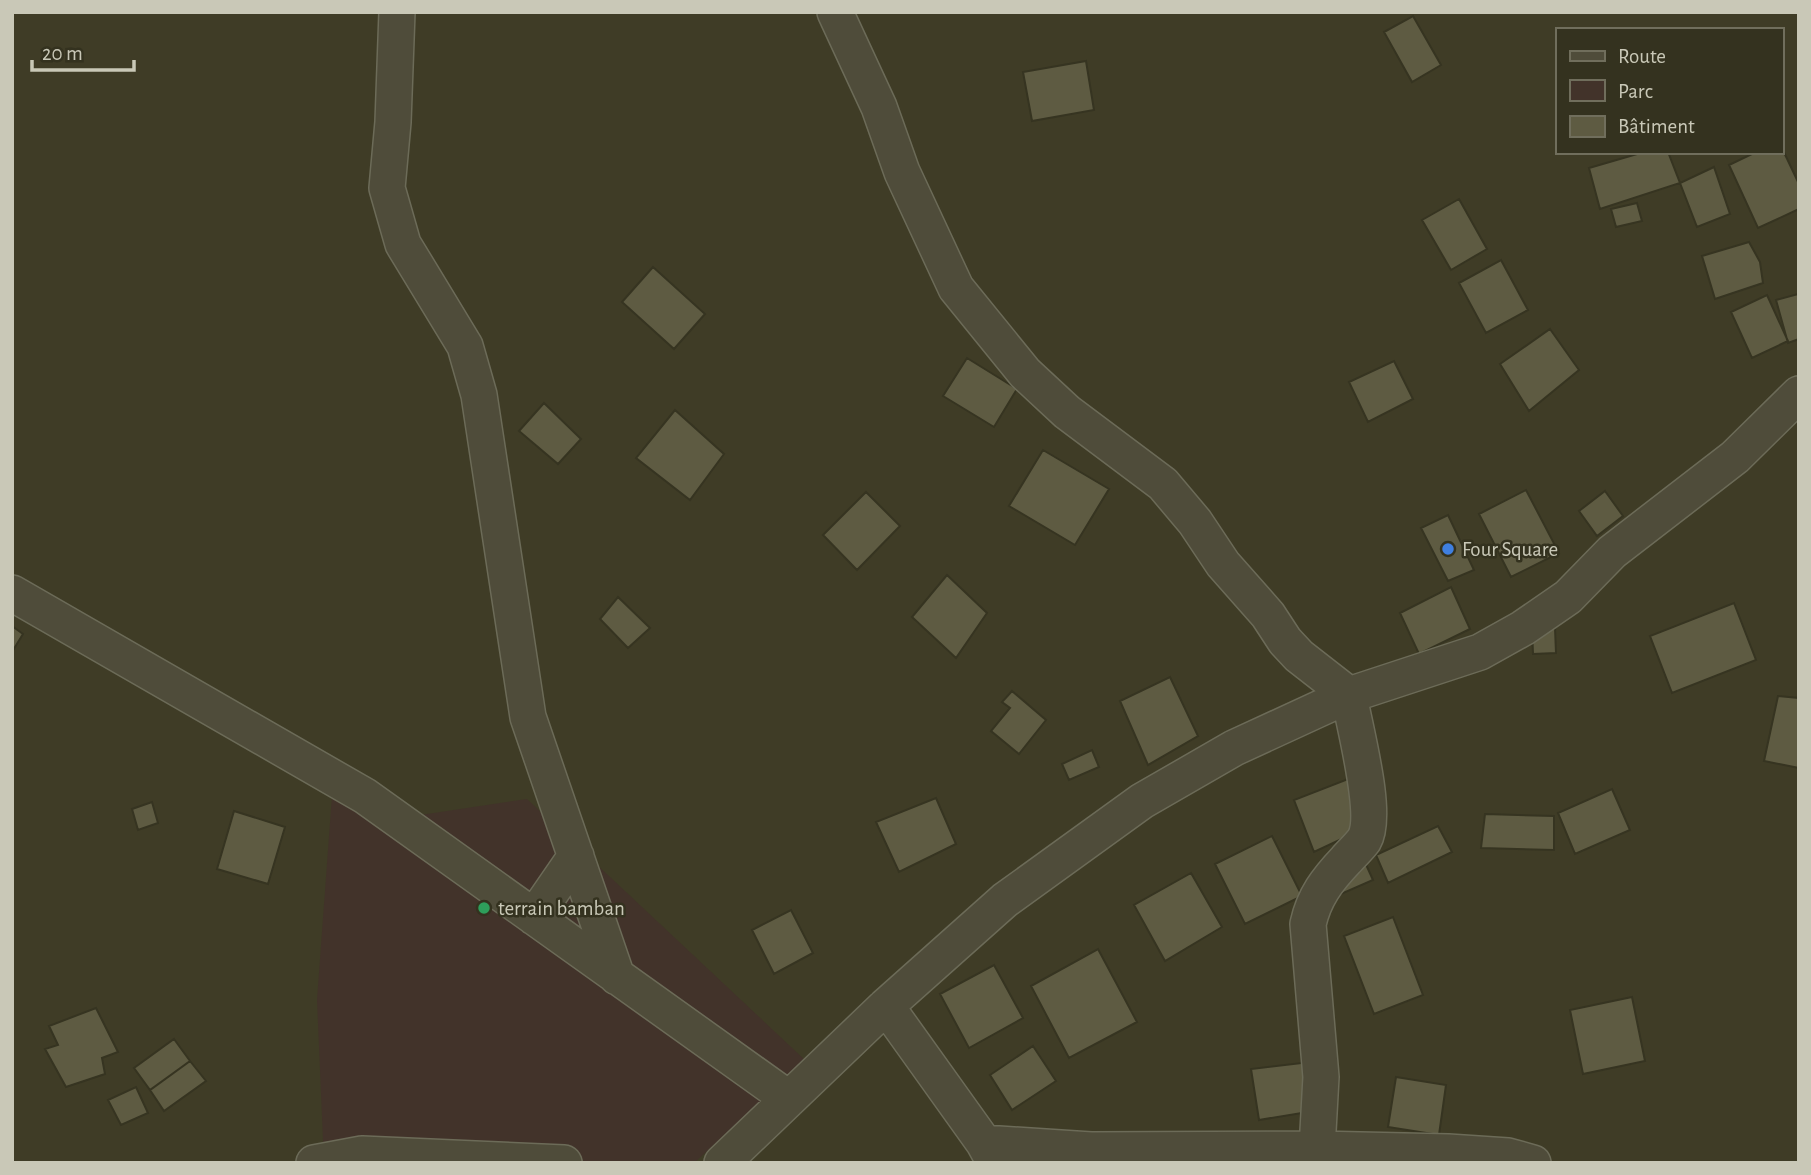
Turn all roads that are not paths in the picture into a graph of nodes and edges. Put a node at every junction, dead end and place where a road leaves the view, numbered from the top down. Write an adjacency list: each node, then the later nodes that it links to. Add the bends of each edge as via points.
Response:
1 (397, 12): 6 (street, via 387,188 403,244 465,346 475,383 528,717)
2 (835, 12): 5 (street, via 956,288 1025,373 1067,412 1163,484 1298,656)
3 (1799, 394): 5 (street, via 1735,457 1523,628 1480,652)
4 (12, 593): 7 (street, via 365,796)
5 (1349, 695): 9 (street, via 1234,748 1142,801 1005,900); 12 (street, via 1369,817 1363,841 1318,893 1308,924 1321,1077)
6 (576, 856): 7 (street); 8 (street)
7 (534, 917): 8 (street)
8 (618, 977): 10 (street)
9 (886, 1006): 10 (street); 11 (street)
10 (789, 1099): 16 (street)
11 (989, 1153): 12 (street, via 1091,1150)
12 (1314, 1156): 13 (street, via 1448,1152)
13 (1518, 1160)
14 (314, 1163): 15 (street, via 362,1154)
15 (564, 1163)
16 (722, 1163)

